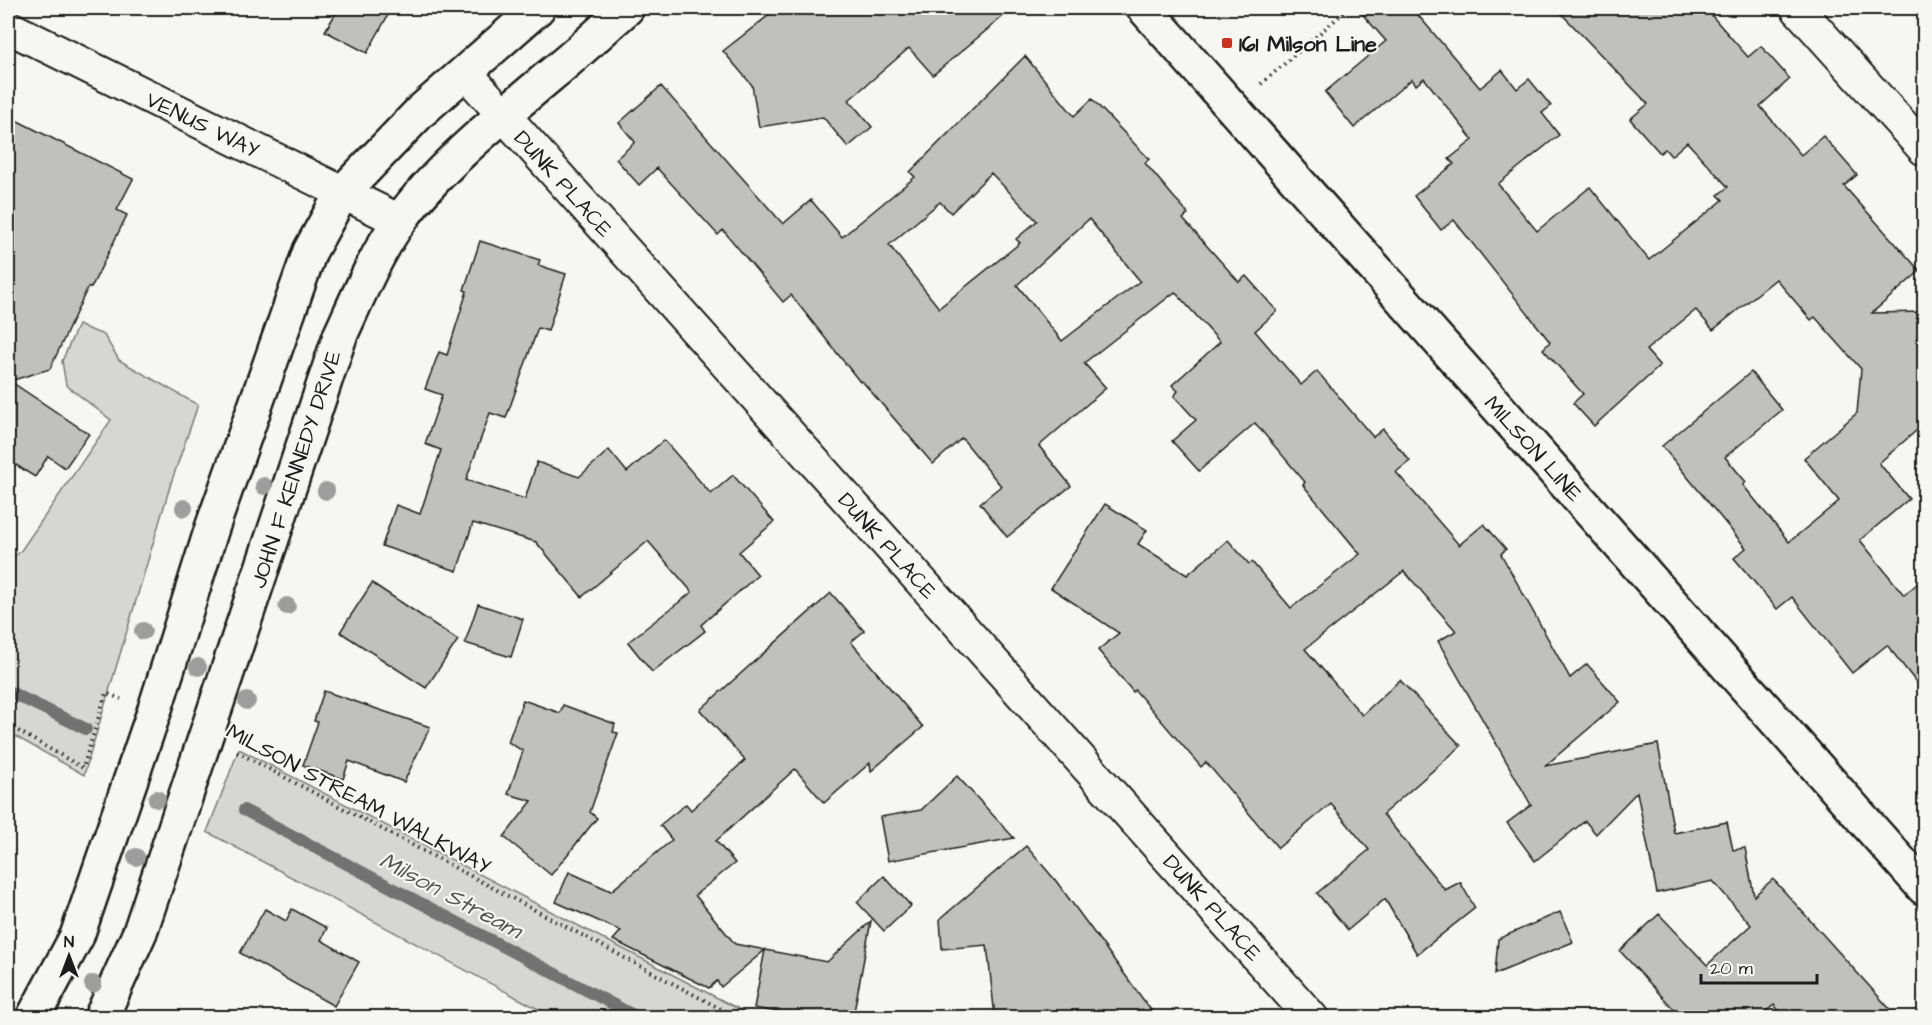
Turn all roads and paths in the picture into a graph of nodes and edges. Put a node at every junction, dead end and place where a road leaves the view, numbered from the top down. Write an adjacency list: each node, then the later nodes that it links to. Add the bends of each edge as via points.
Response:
1 (538, 8): 7 (main road)
2 (627, 8): 9 (main road, JOHN F KENNEDY DRIVE)
3 (1144, 8): 8 (main road, MILSON LINE)
4 (1349, 8): 8 (path)
5 (1797, 8): 10 (street)
6 (8, 27): 11 (street, VENUS WAY)
7 (465, 72): 9 (street, DUNK PLACE); 11 (main road, via 421,111)
8 (1232, 109): 16 (main road, MILSON LINE)
9 (503, 115): 12 (main road, JOHN F KENNEDY DRIVE, via 424,189); 20 (street, DUNK PLACE)
10 (1924, 149)
11 (342, 193): 12 (street, VENUS WAY); 13 (main road, via 310,251 212,528)
12 (400, 221): 15 (main road, JOHN F KENNEDY DRIVE, via 369,273 340,336)
13 (154, 712): 14 (path, via 106,693 83,768); 17 (main road, via 77,936)
14 (8, 725)
15 (206, 736): 18 (main road, JOHN F KENNEDY DRIVE, via 140,932); 19 (path, MILSON STREAM WALKWAY)
16 (1924, 888)
17 (33, 1017)
18 (101, 1017)
19 (738, 1017)
20 (1312, 1017)

